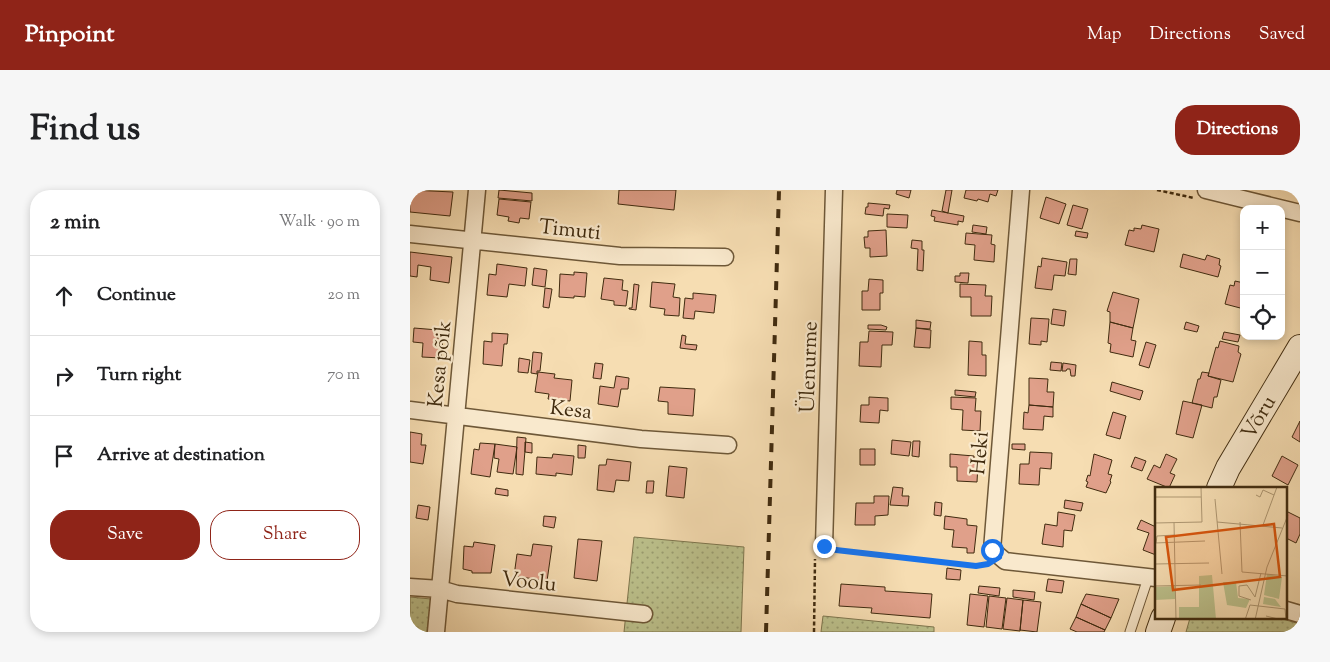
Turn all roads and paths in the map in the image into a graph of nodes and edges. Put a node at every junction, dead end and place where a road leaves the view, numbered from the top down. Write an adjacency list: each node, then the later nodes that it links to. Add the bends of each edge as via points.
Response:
1 (478, 190): 7 (street, Kesa põik)
2 (834, 190): 14 (street, Ülenurme)
3 (1022, 190): 15 (street, Heki, via 992,550)
4 (1211, 191): 5 (street)
5 (1300, 213)
6 (410, 234): 7 (street, Timuti)
7 (472, 240): 8 (street, Timuti, via 620,256); 11 (street, Kesa põik)
8 (725, 257)
9 (1300, 347): 13 (main road, Võru)
10 (410, 410): 11 (street, Kesa)
11 (455, 416): 12 (street, Kesa, via 641,439); 18 (street, Kesa põik)
12 (728, 445)
13 (1219, 487)
14 (824, 546): 15 (path, via 976,566 988,564)
15 (999, 557): 16 (street, via 1005,561)
16 (1152, 578): 22 (lane)
17 (410, 587): 18 (street, Voolu)
18 (440, 589): 19 (street, Voolu, via 458,594); 21 (street, Kesa põik)
19 (644, 614)
20 (1162, 620): 23 (main road)
21 (436, 632)
22 (1130, 632)
23 (1158, 632)

